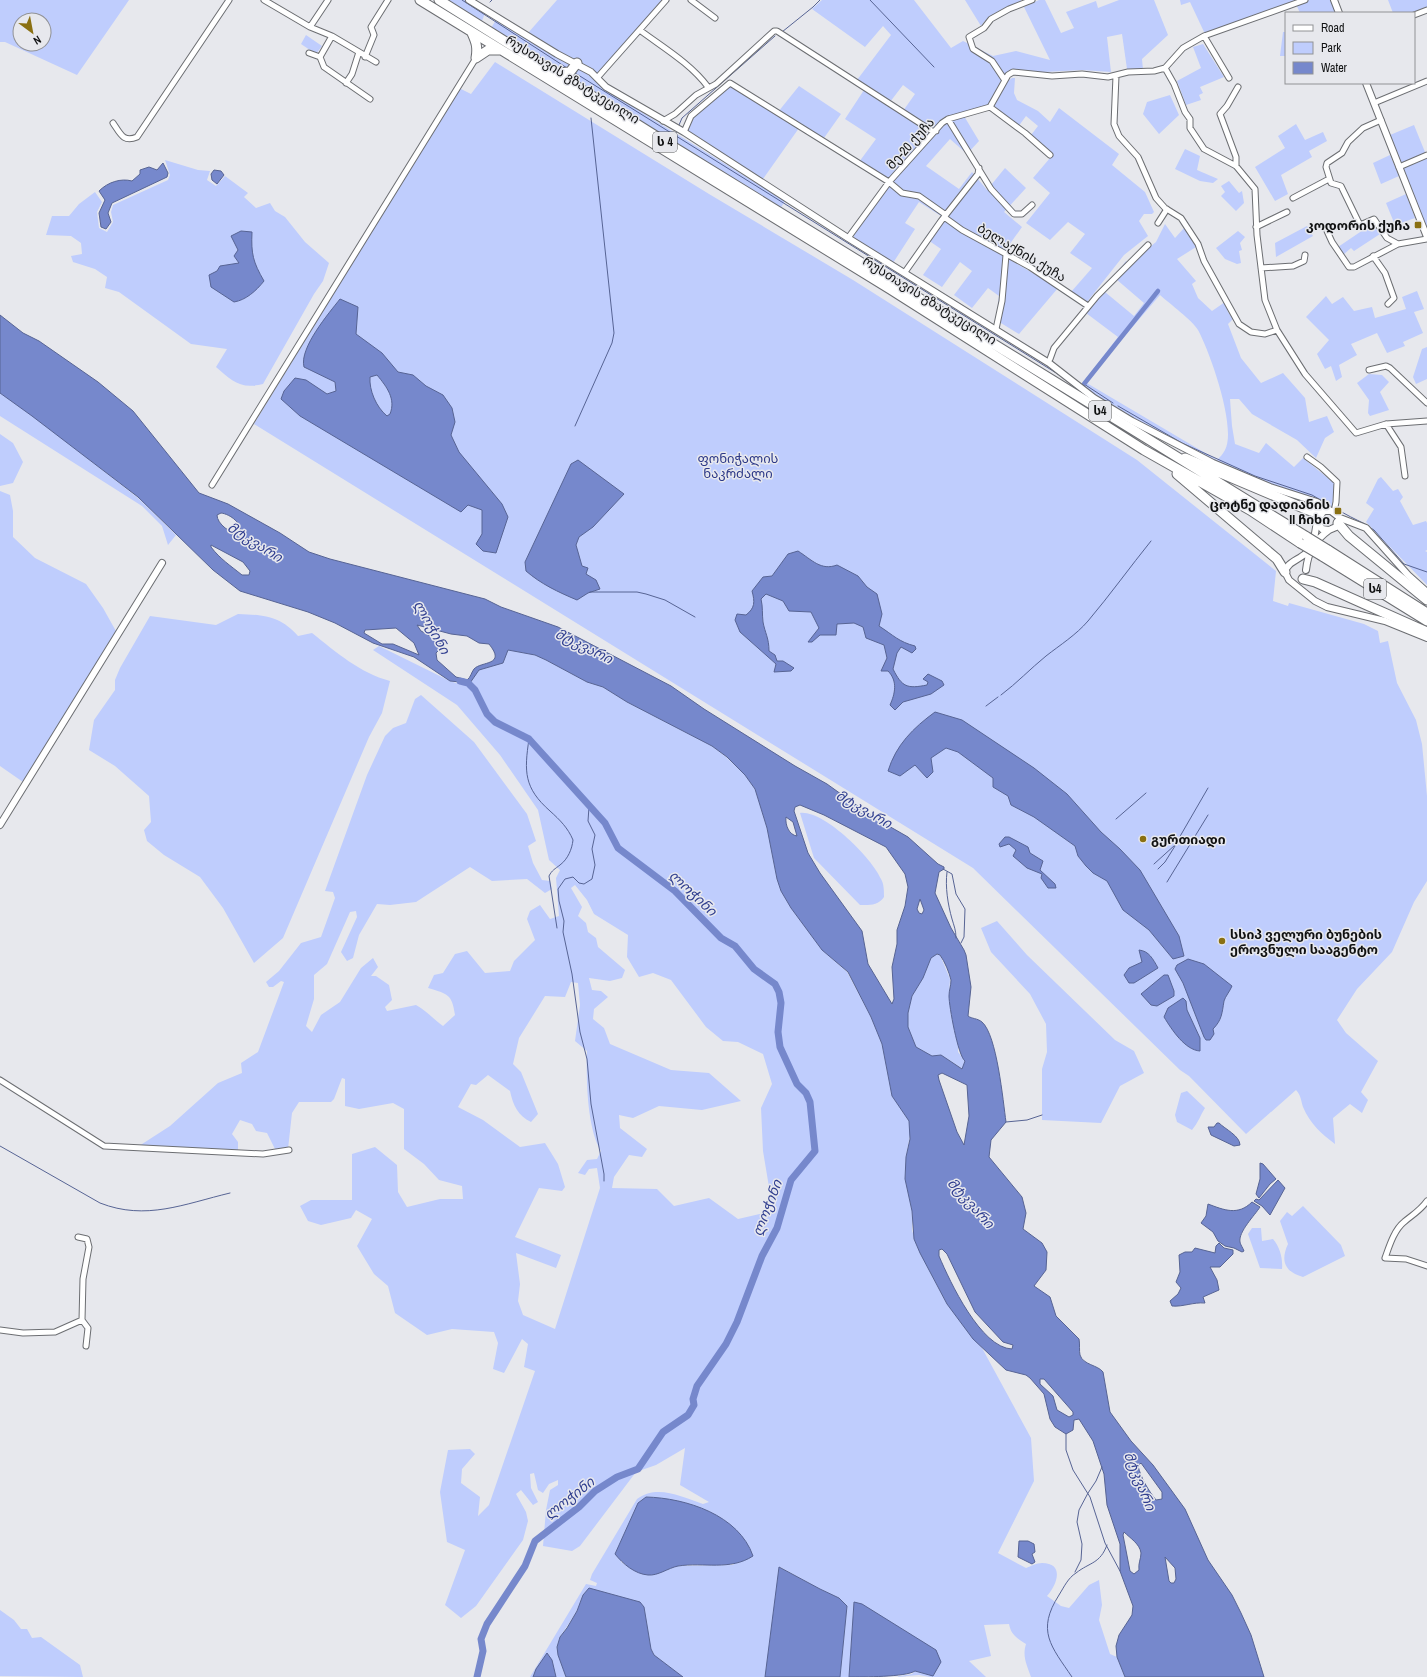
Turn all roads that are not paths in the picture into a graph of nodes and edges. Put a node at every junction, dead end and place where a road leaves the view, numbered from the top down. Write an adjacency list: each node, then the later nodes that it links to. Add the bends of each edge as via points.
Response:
1 (229, 0): 48 (street, via 137,137 126,139)
2 (264, 0): 17 (street)
3 (328, 0): 17 (street)
4 (388, 0): 26 (street, via 371,27 374,35)
5 (420, 0): 19 (highway, რუსთავის გზატკეცილი / ს 4)
6 (439, 0): 31 (highway, რუსთავის გზატკეცილი / ს 4)
7 (468, 0): 29 (street)
8 (666, 0): 18 (street)
9 (691, 0): 16 (street)
10 (1032, 0): 34 (street, via 1009,9 969,37 973,49 992,61)
11 (1305, 0): 21 (street)
12 (1334, 0): 14 (street)
13 (1427, 10): 15 (street)
14 (1339, 12)
15 (1415, 15)
16 (715, 18)
17 (310, 27): 20 (street)
18 (641, 31): 33 (street); 41 (street, via 681,60)
19 (472, 33): 22 (highway, რუსთავის გზატკეცილი / ს 4); 27 (highway, via 477,43)
20 (332, 36): 23 (street); 25 (street)
21 (1204, 36): 30 (street, via 1183,48); 35 (street)
22 (501, 50): 27 (highway, via 488,50); 75 (highway, რუსთავის გზატკეცილი / ს 4)
23 (359, 52): 26 (street); 37 (street, via 352,74)
24 (309, 53): 25 (street)
25 (320, 57): 37 (street, via 324,67)
26 (365, 57): 28 (street)
27 (476, 58): 89 (street)
28 (376, 62)
29 (574, 67): 31 (highway); 33 (street, via 591,72); 38 (highway)
30 (1165, 68): 32 (street, via 1128,72); 53 (street, via 1190,119 1190,128 1201,145)
31 (557, 73): 38 (highway, რუსთავის გზატკეცილი / ს 4)
32 (1116, 76): 34 (street, via 1013,72); 60 (street, via 1114,124 1119,136 1138,157 1156,198)
33 (597, 78): 47 (street, via 606,87)
34 (1004, 78): 44 (street)
35 (1229, 78)
36 (1427, 81): 43 (street)
37 (346, 83): 42 (street)
38 (575, 84): 75 (highway, რუსთავის გზატკეცილი / ს 4)
39 (1366, 84): 43 (street)
40 (1238, 86): 53 (street, via 1220,114 1236,157)
41 (708, 87): 47 (street); 50 (street, via 716,84 777,31 932,131)
42 (370, 99)
43 (1374, 103): 46 (street)
44 (990, 107): 45 (street, მე-20 ქუჩა); 51 (street)
45 (948, 119): 50 (street, მე-20 ქუჩა); 55 (street)
46 (1381, 120): 54 (street); 56 (street, via 1363,128 1348,142 1342,152 1327,163)
47 (663, 121): 49 (street)
48 (113, 123)
49 (682, 131): 57 (street, ბელაქნის ქუჩა, via 691,116 730,83); 66 (street)
50 (936, 131): 57 (street, მე-20 ქუჩა)
51 (1050, 155)
52 (1427, 155): 54 (street)
53 (1236, 166): 64 (street, via 1255,189)
54 (1399, 166): 67 (street)
55 (978, 168): 59 (street, via 990,189 1014,214 1022,214); 62 (street, via 978,174)
56 (1329, 180): 58 (street); 68 (street, via 1341,186 1360,225 1374,219 1387,238)
57 (889, 182): 62 (street, ბელაქნის ქუჩა, via 902,193 919,196); 66 (street, მე-20 ქუჩა)
58 (1293, 198)
59 (1032, 205)
60 (1167, 209): 63 (street); 79 (street, via 1181,218 1198,244 1204,261 1239,324 1251,332 1265,334)
61 (1287, 212): 64 (street)
62 (945, 216): 70 (street, ბელაქნის ქუჩა, via 962,230); 74 (street)
63 (1158, 223)
64 (1256, 227): 73 (street)
65 (1328, 231): 72 (street, via 1332,242 1349,267 1354,267)
66 (848, 238): 74 (street)
67 (1427, 238): 68 (street)
68 (1398, 244): 72 (street)
69 (1148, 245): 77 (street)
70 (1006, 255): 77 (street, ბელაქნის ქუჩა, via 1030,267); 78 (street, via 1002,301)
71 (1305, 255): 73 (street, via 1304,261 1298,265)
72 (1373, 256): 76 (street, via 1385,273 1392,291 1394,298)
73 (1262, 268): 79 (street, via 1265,300)
74 (905, 272): 78 (street)
75 (892, 286): 85 (highway, რუსთავის გზატკეცილი / ს4); 86 (highway, რუსთავის გზატკეცილი / ს4)
76 (1388, 304)
77 (1088, 306): 80 (street, via 1054,348)
78 (996, 329): 90 (street, via 1049,363 1094,398 1156,435 1208,461 1270,487)
79 (1277, 330): 84 (street, via 1306,374 1356,433)
80 (1050, 359)
81 (1369, 370): 82 (street, via 1386,366 1390,368)
82 (1427, 404)
83 (1427, 421): 84 (street)
84 (1386, 424): 88 (street, via 1401,448)
85 (1147, 440): 91 (highway); 94 (highway, რუსთავის გზატკეცილი / ს4)
86 (1144, 450): 94 (highway, რუსთავის გზატკეცილი / ს4); 98 (highway, via 1184,479 1277,558)
87 (1307, 457): 92 (street, via 1321,466 1337,482)
88 (1405, 476)
89 (212, 485)
90 (1318, 502): 91 (street); 92 (street)
91 (1320, 516): 92 (street); 93 (street, via 1322,529); 96 (street, via 1311,545)
92 (1335, 517): 93 (street, via 1336,527); 101 (street, via 1366,528 1408,575); 103 (highway, via 1349,536)
93 (1329, 530): 99 (street, via 1313,546)
94 (1304, 540): 95 (highway, რუსთავის გზატკეცილი / ს4, bridge)
95 (1325, 553): 104 (highway, რუსთავის გზატკეცილი / ს4); 105 (highway, რუსთავის გზატკეცილი / ს4)
96 (1294, 562): 98 (street); 99 (street, via 1301,564)
97 (162, 563): 108 (street)
98 (1285, 572): 100 (street, via 1287,579)
99 (1304, 576): 100 (street); 102 (street, via 1304,586); 106 (highway)
100 (1293, 582): 102 (street)
101 (1427, 592)
102 (1308, 595): 107 (street, via 1327,607 1385,621)
103 (1427, 600)
104 (1427, 612)
105 (1427, 622)
106 (1427, 632)
107 (1427, 638)
108 (0, 825)
109 (0, 1080): 110 (street, via 104,1146 263,1154)
110 (289, 1150)
111 (1427, 1201): 113 (street, via 1415,1215 1403,1222 1385,1258 1406,1259)
112 (78, 1237): 114 (street, via 87,1239 89,1248 83,1279)
113 (1427, 1266)
114 (82, 1320): 115 (street, via 55,1332 23,1333); 116 (street, via 88,1328)
115 (0, 1330)
116 (86, 1346)

